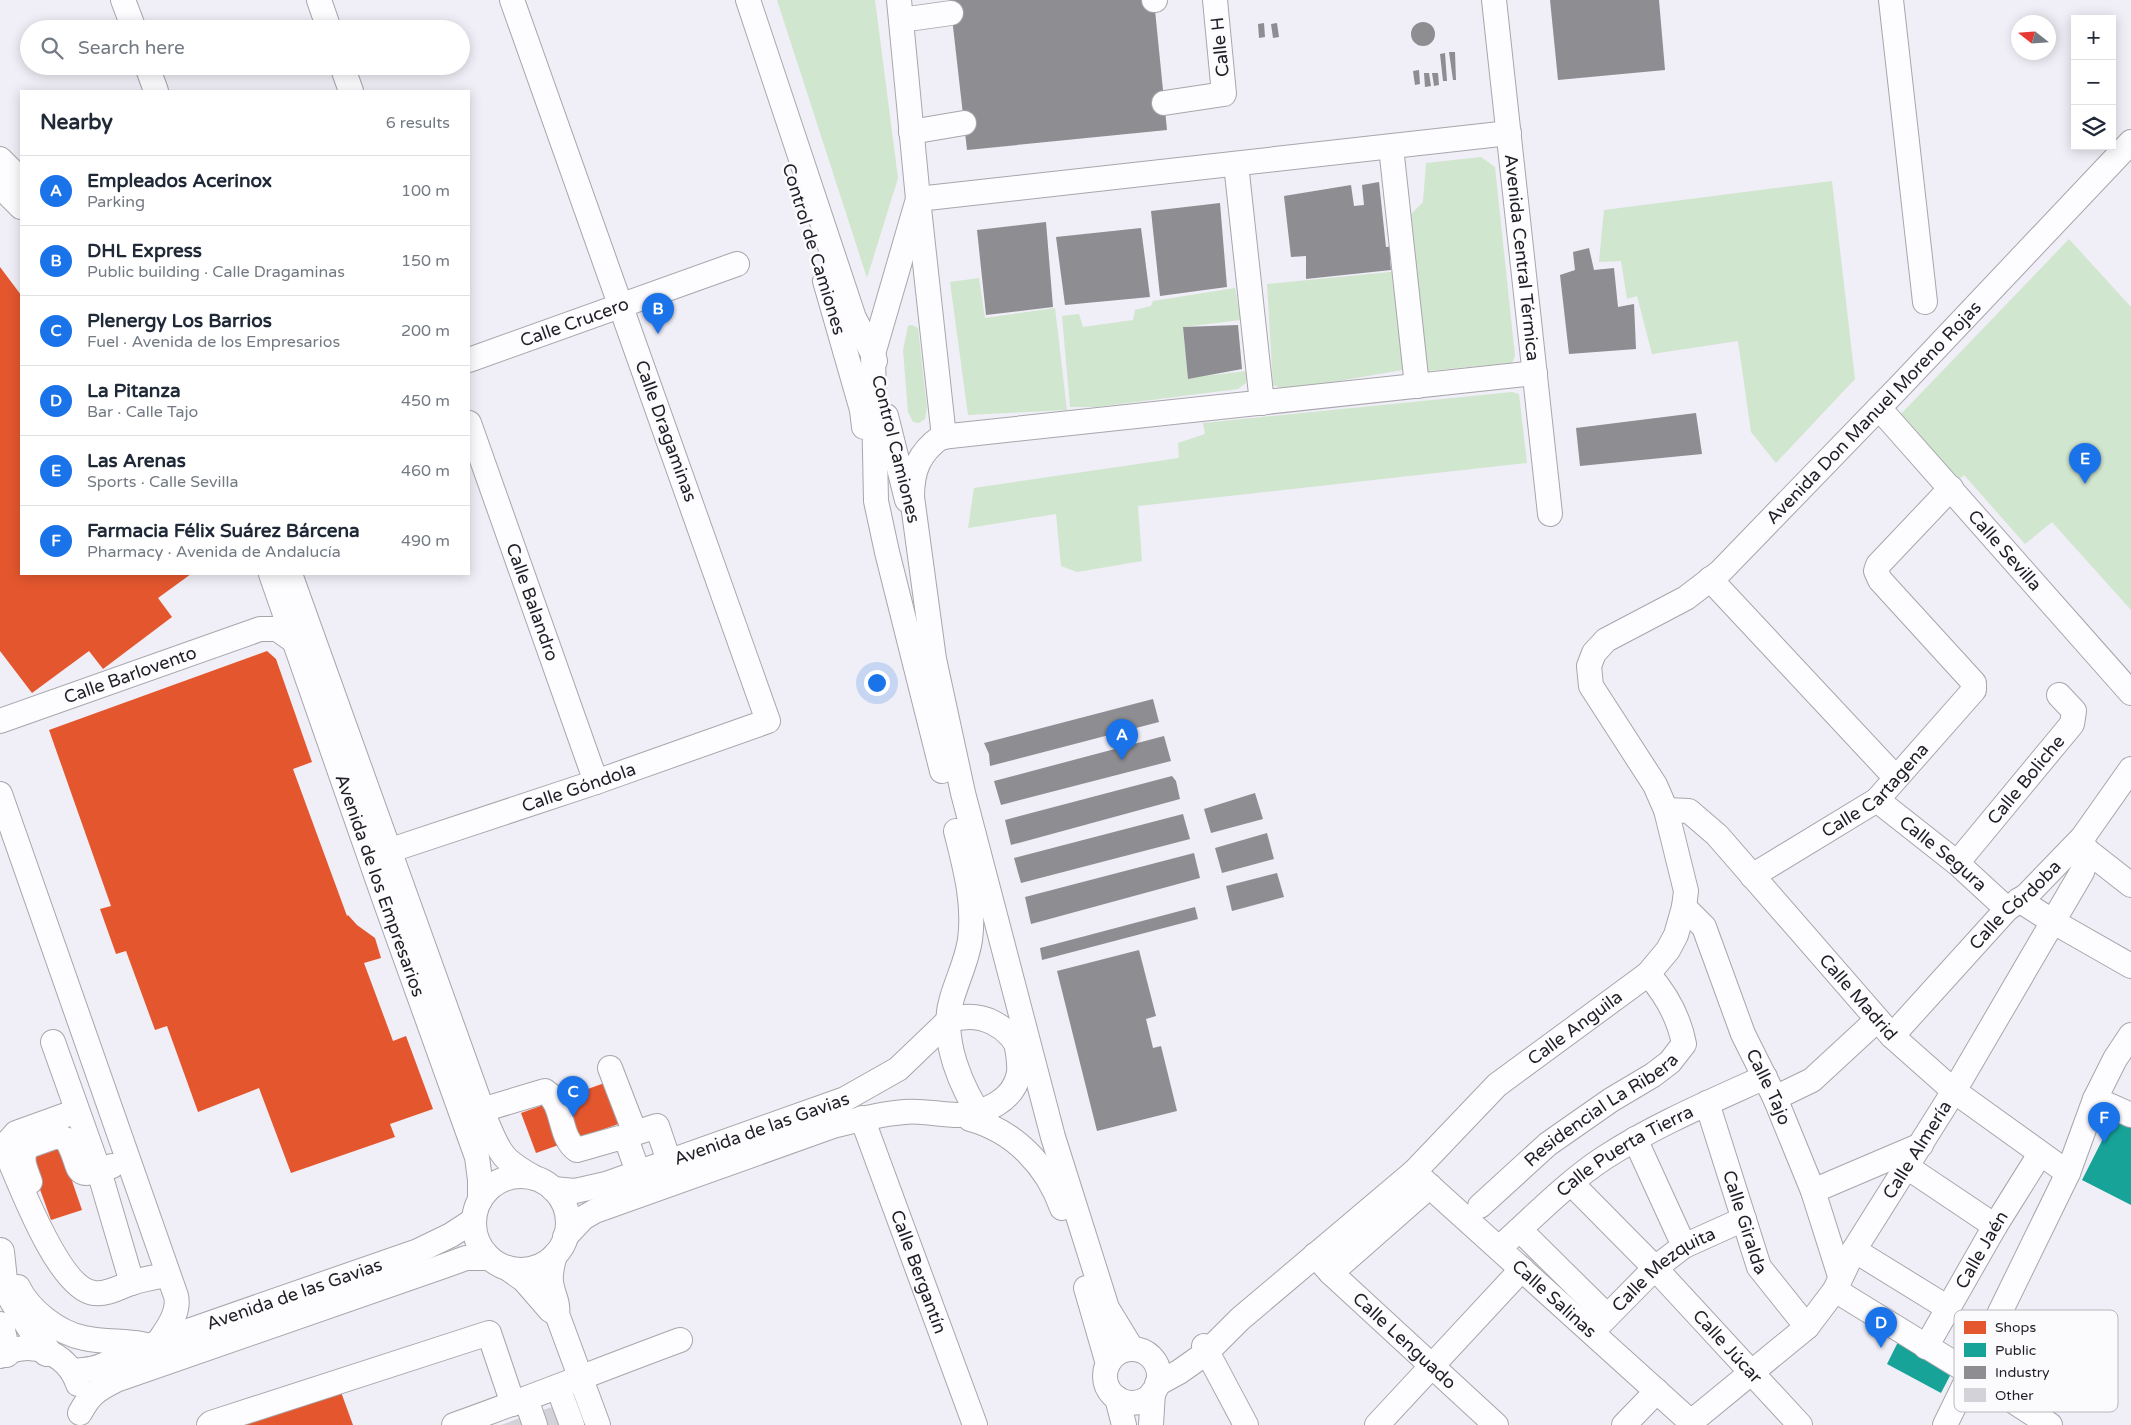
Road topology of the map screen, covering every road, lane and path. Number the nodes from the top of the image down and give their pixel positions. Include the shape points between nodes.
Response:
1 (124, 0) edge
2 (319, 0) edge
3 (512, 0) edge
4 (737, 0) edge
5 (748, 0) edge
6 (1215, 0) edge
7 (1494, 0) edge
8 (1891, 0) edge
9 (900, 10) edge
10 (951, 13) dead end
11 (131, 20) edge
12 (326, 20) edge
13 (150, 75) edge
14 (345, 75) edge
15 (156, 90) edge
16 (351, 90) edge
17 (1164, 104) dead end
18 (964, 124) dead end
19 (912, 132) junction
20 (1509, 134) junction
21 (2131, 142) edge
22 (1391, 147) junction
23 (0, 159) edge
24 (1236, 164) junction
25 (20, 179) edge
26 (0, 186) edge
27 (918, 199) junction
28 (20, 206) edge
29 (737, 264) dead end
30 (1924, 302) dead end
31 (621, 305) junction
32 (873, 354) junction
33 (470, 360) edge
34 (1535, 373) junction
35 (1417, 386) junction
36 (1262, 403) junction
37 (1879, 408) junction
38 (470, 426) edge
39 (942, 437) junction
40 (1951, 488) junction
41 (876, 500) junction
42 (1550, 514) dead end
43 (918, 543) junction
44 (271, 575) edge
45 (290, 575) edge
46 (1710, 579) junction
47 (280, 599) junction
48 (260, 629) junction
49 (294, 641) junction
50 (1594, 654) joint
51 (2131, 693) edge
52 (2059, 695) dead end
53 (0, 720) edge
54 (768, 721) joint
55 (2131, 769) edge
56 (1896, 778) junction
57 (596, 782) junction
58 (0, 794) edge
59 (1877, 800) junction
60 (1666, 810) junction
61 (2084, 843) junction
62 (388, 851) junction
63 (1957, 863) junction
64 (1752, 876) junction
65 (2131, 885) edge
66 (2013, 905) junction
67 (1684, 907) junction
68 (992, 908) junction
69 (2052, 921) junction
70 (2131, 966) edge
71 (1648, 974) junction
72 (948, 1021) junction
73 (1884, 1028) junction
74 (2131, 1035) edge
75 (53, 1042) dead end
76 (1016, 1042) junction
77 (610, 1068) dead end
78 (96, 1069) junction
79 (66, 1080) junction
80 (1770, 1088) junction
81 (1954, 1091) junction
82 (2095, 1099) junction
83 (1707, 1103) junction
84 (77, 1110) junction
85 (482, 1110) junction
86 (2131, 1115) edge
87 (973, 1117) junction
88 (862, 1118) junction
89 (631, 1137) junction
90 (1635, 1139) junction
91 (3, 1145) edge
92 (1921, 1145) junction
93 (2040, 1154) junction
94 (128, 1160) junction
95 (669, 1161) junction
96 (1907, 1167) junction
97 (99, 1171) junction
98 (638, 1172) junction
99 (2068, 1173) junction
100 (1422, 1179) junction
101 (1066, 1180) junction
102 (544, 1183) junction
103 (1572, 1184) junction
104 (1813, 1191) junction
105 (29, 1206) junction
106 (1480, 1206) dead end
107 (477, 1210) junction
108 (1744, 1219) junction
109 (1995, 1226) junction
110 (1520, 1230) junction
111 (560, 1246) junction
112 (1684, 1246) junction
113 (1499, 1248) junction
114 (1854, 1250) junction
115 (0, 1251) edge
116 (1315, 1254) junction
117 (497, 1263) junction
118 (1655, 1268) junction
119 (1522, 1269) junction
120 (1331, 1272) junction
121 (168, 1275) junction
122 (3, 1281) edge
123 (132, 1283) junction
124 (1838, 1283) junction
125 (177, 1300) junction
126 (28, 1303) junction
127 (1948, 1308) junction
128 (2001, 1310) edge
129 (557, 1314) junction
130 (227, 1317) junction
131 (1599, 1324) junction
132 (0, 1326) edge
133 (1807, 1327) junction
134 (680, 1340) dead end
135 (155, 1343) junction
136 (1926, 1347) junction
137 (1205, 1349) junction
138 (1142, 1353) junction
139 (3, 1354) edge
140 (58, 1359) junction
141 (1108, 1364) junction
142 (1954, 1364) edge
143 (1433, 1365) junction
144 (1752, 1373) junction
145 (580, 1377) junction
146 (558, 1387) junction
147 (1155, 1388) junction
148 (1657, 1391) junction
149 (1117, 1398) junction
150 (520, 1401) junction
151 (1954, 1406) edge
152 (2030, 1412) edge
153 (78, 1419) edge
154 (209, 1424) edge
155 (1693, 1424) edge
156 (454, 1425) edge
157 (535, 1425) edge
158 (572, 1425) edge
159 (598, 1425) edge
160 (976, 1425) edge
161 (1124, 1425) edge
162 (1151, 1425) edge
163 (1246, 1425) edge
164 (1377, 1425) edge
165 (1496, 1425) edge
166 (1624, 1425) edge
167 (1800, 1425) edge
168 (1945, 1425) edge
169 (2050, 1425) edge

1 - 11 street
2 - 12 street
3 - 31 street, Calle Dragaminas
4 - 41 street, Control de Camiones via 835,312 862,410
5 - 32 street via 854,318
6 - 17 street, Calle H via 1224,94
7 - 20 street, Avenida Central Térmica
8 - 30 street
9 - 10 street
9 - 19 street
13 - 15 street
14 - 16 street
18 - 19 street
19 - 27 street
20 - 22 street
20 - 34 street, Avenida Central Térmica
21 - 37 street, Avenida Don Manuel Moreno Rojas
22 - 24 street
22 - 35 street
23 - 25 street
24 - 27 street
24 - 36 street
26 - 28 street
27 - 32 street
27 - 39 street
29 - 31 street, Calle Crucero
31 - 33 street, Calle Crucero
31 - 54 street, Calle Dragaminas
32 - 41 street
32 - 43 street, Control Camiones
34 - 35 street
34 - 42 street, Avenida Central Térmica
35 - 36 street
36 - 39 street
37 - 40 street, Calle Sevilla
37 - 46 street, Avenida Don Manuel Moreno Rojas
38 - 57 street, Calle Balandro
39 - 43 street via 930,445 912,478
40 - 51 street, Calle Sevilla
40 - 56 street, Calle Cartagena via 1901,539 1876,571 1880,580 1975,687
41 - 72 street via 971,893 970,939 951,999
43 - 68 street via 934,659
44 - 47 street, Avenida de los Empresarios
45 - 62 street, Avenida de los Empresarios
46 - 50 street, Avenida Don Manuel Moreno Rojas via 1686,598 1606,640
46 - 56 street
47 - 48 street via 272,616
47 - 49 street, Avenida de los Empresarios
48 - 49 street via 277,629
48 - 53 street, Calle Barlovento
49 - 107 street, Avenida de los Empresarios via 477,1157 480,1180
50 - 60 street, Calle Anguila via 1590,666 1591,686 1655,785
52 - 63 street, Calle Boliche via 2074,712 2072,724
54 - 57 street, Calle Góndola
55 - 61 street, Calle Córdoba
56 - 59 street, Calle Cartagena
57 - 62 street, Calle Góndola
58 - 78 street
59 - 63 street, Calle Segura
59 - 64 street, Calle Cartagena
60 - 64 street, Calle Madrid via 1689,811 1717,835
60 - 67 street, Calle Anguila via 1682,868 1686,891
61 - 65 street
61 - 66 street, Calle Córdoba
61 - 69 street, Calle Almería via 2082,872
62 - 85 street, Avenida de los Empresarios
63 - 66 street, Calle Segura
64 - 73 street, Calle Madrid
66 - 69 street, Calle Segura
66 - 73 street, Calle Córdoba
67 - 71 street, Calle Anguila via 1668,950
67 - 80 street, Calle Tajo via 1704,927 1743,1034
68 - 76 street via 997,963
68 - 101 street
69 - 70 street, Calle Segura
69 - 81 street, Calle Almería
71 - 100 street, Calle Anguila via 1497,1085
71 - 106 street, Residencial La Ribera via 1668,1002 1684,1044 1670,1062 1653,1075 1611,1100 1530,1158
72 - 76 street via 969,1016 984,1018 1001,1026
72 - 87 street via 951,1052
72 - 95 street, Avenida de las Gavias via 898,1069 846,1099
73 - 80 street, Calle Córdoba via 1812,1080
73 - 81 street, Calle Madrid
74 - 82 street
75 - 79 street
76 - 87 street via 1019,1070 1012,1089 1004,1100
76 - 101 street via 1024,1058 1045,1137
77 - 89 street
78 - 79 street
78 - 94 street
79 - 84 street
80 - 83 street, Calle Puerta Tierra
80 - 104 street, Calle Tajo
81 - 92 street, Calle Almería
81 - 93 street, Calle Madrid
82 - 86 street
82 - 99 street
83 - 90 street, Calle Puerta Tierra
83 - 108 street, Calle Giralda
84 - 91 street via 16,1133
84 - 97 street
85 - 89 street via 545,1091 553,1096 570,1145 577,1150
85 - 102 street, Avenida de los Empresarios via 506,1160
87 - 88 street, Avenida de las Gavias via 905,1112
87 - 141 street via 1017,1142 1056,1191
88 - 111 street, Avenida de las Gavias via 595,1211 583,1218
88 - 160 street, Calle Bergantín
89 - 95 street via 657,1126
89 - 98 street
90 - 103 street, Calle Puerta Tierra via 1602,1159
90 - 112 street
91 - 105 street
92 - 96 street, Calle Almería
92 - 104 street
93 - 99 street, Calle Madrid
93 - 109 street, Calle Jaén
94 - 97 street
94 - 121 street
95 - 98 street, Avenida de las Gavias
96 - 109 street
96 - 114 street, Calle Almería
97 - 105 street via 89,1174 79,1171 68,1143 61,1136 29,1146 22,1159 32,1187
97 - 123 street
98 - 102 street, Avenida de las Gavias via 575,1191
99 - 128 street
100 - 113 street, Calle Salinas
100 - 116 street, Calle Anguila
100 - 120 street, Calle Anguila
101 - 138 street via 1106,1308
102 - 107 street via 519,1176 504,1179 494,1184
102 - 111 street via 560,1197 567,1216
103 - 110 street, Calle Puerta Tierra
103 - 118 street, Calle Júcar
104 - 124 street, Calle Tajo
105 - 123 street via 44,1237 82,1289 95,1294
107 - 117 street via 477,1240
107 - 130 street, Avenida de las Gavias via 451,1235 418,1251
108 - 112 street, Calle Mezquita
108 - 133 street, Calle Giralda via 1759,1267
109 - 127 street, Calle Jaén
110 - 113 street, Calle Puerta Tierra
110 - 131 street
111 - 117 street via 538,1267 528,1270
111 - 129 street via 551,1278 559,1306
112 - 118 street, Calle Mezquita
113 - 119 street, Calle Salinas
114 - 124 street, Calle Almería
114 - 127 street
115 - 122 highway
115 - 126 street
116 - 120 street, Calle Lenguado
116 - 137 street, Calle Anguila
117 - 129 street via 524,1280
117 - 153 street, Avenida de las Gavias via 466,1258 116,1380 97,1390 87,1400
118 - 131 street, Calle Mezquita
118 - 144 street, Calle Júcar
119 - 131 street, Calle Salinas
119 - 143 street
120 - 143 street, Calle Lenguado
121 - 123 street
121 - 125 street
122 - 126 street
122 - 140 highway
124 - 133 street, Calle Almería
124 - 136 street
125 - 130 street via 194,1312
125 - 135 street via 173,1319
126 - 135 street via 49,1321 81,1338 116,1343
127 - 136 street, Calle Jaén
129 - 145 street
130 - 135 street, Avenida de las Gavias
131 - 148 street, Calle Salinas
132 - 139 highway
133 - 144 street, Calle Almería
134 - 145 street
135 - 140 street, Avenida de las Gavias via 112,1360
136 - 142 street
137 - 138 street, Calle Anguila via 1176,1359
137 - 147 street, Calle Anguila
137 - 163 street
138 - 141 street via 1118,1353
138 - 147 street via 1158,1370
139 - 140 street, Avenida de las Gavias via 29,1348
140 - 153 street via 80,1390
141 - 149 street via 1105,1379
143 - 164 street
143 - 165 street, Calle Lenguado
144 - 155 street, Calle Almería
144 - 167 street, Calle Júcar
145 - 146 street
145 - 159 street
146 - 150 street
146 - 158 street
147 - 149 street via 1148,1397 1136,1402
147 - 162 street
148 - 155 street, Calle Salinas
148 - 166 street
149 - 161 street
150 - 154 street via 489,1333
150 - 156 street
150 - 157 street
151 - 168 street
152 - 169 street

